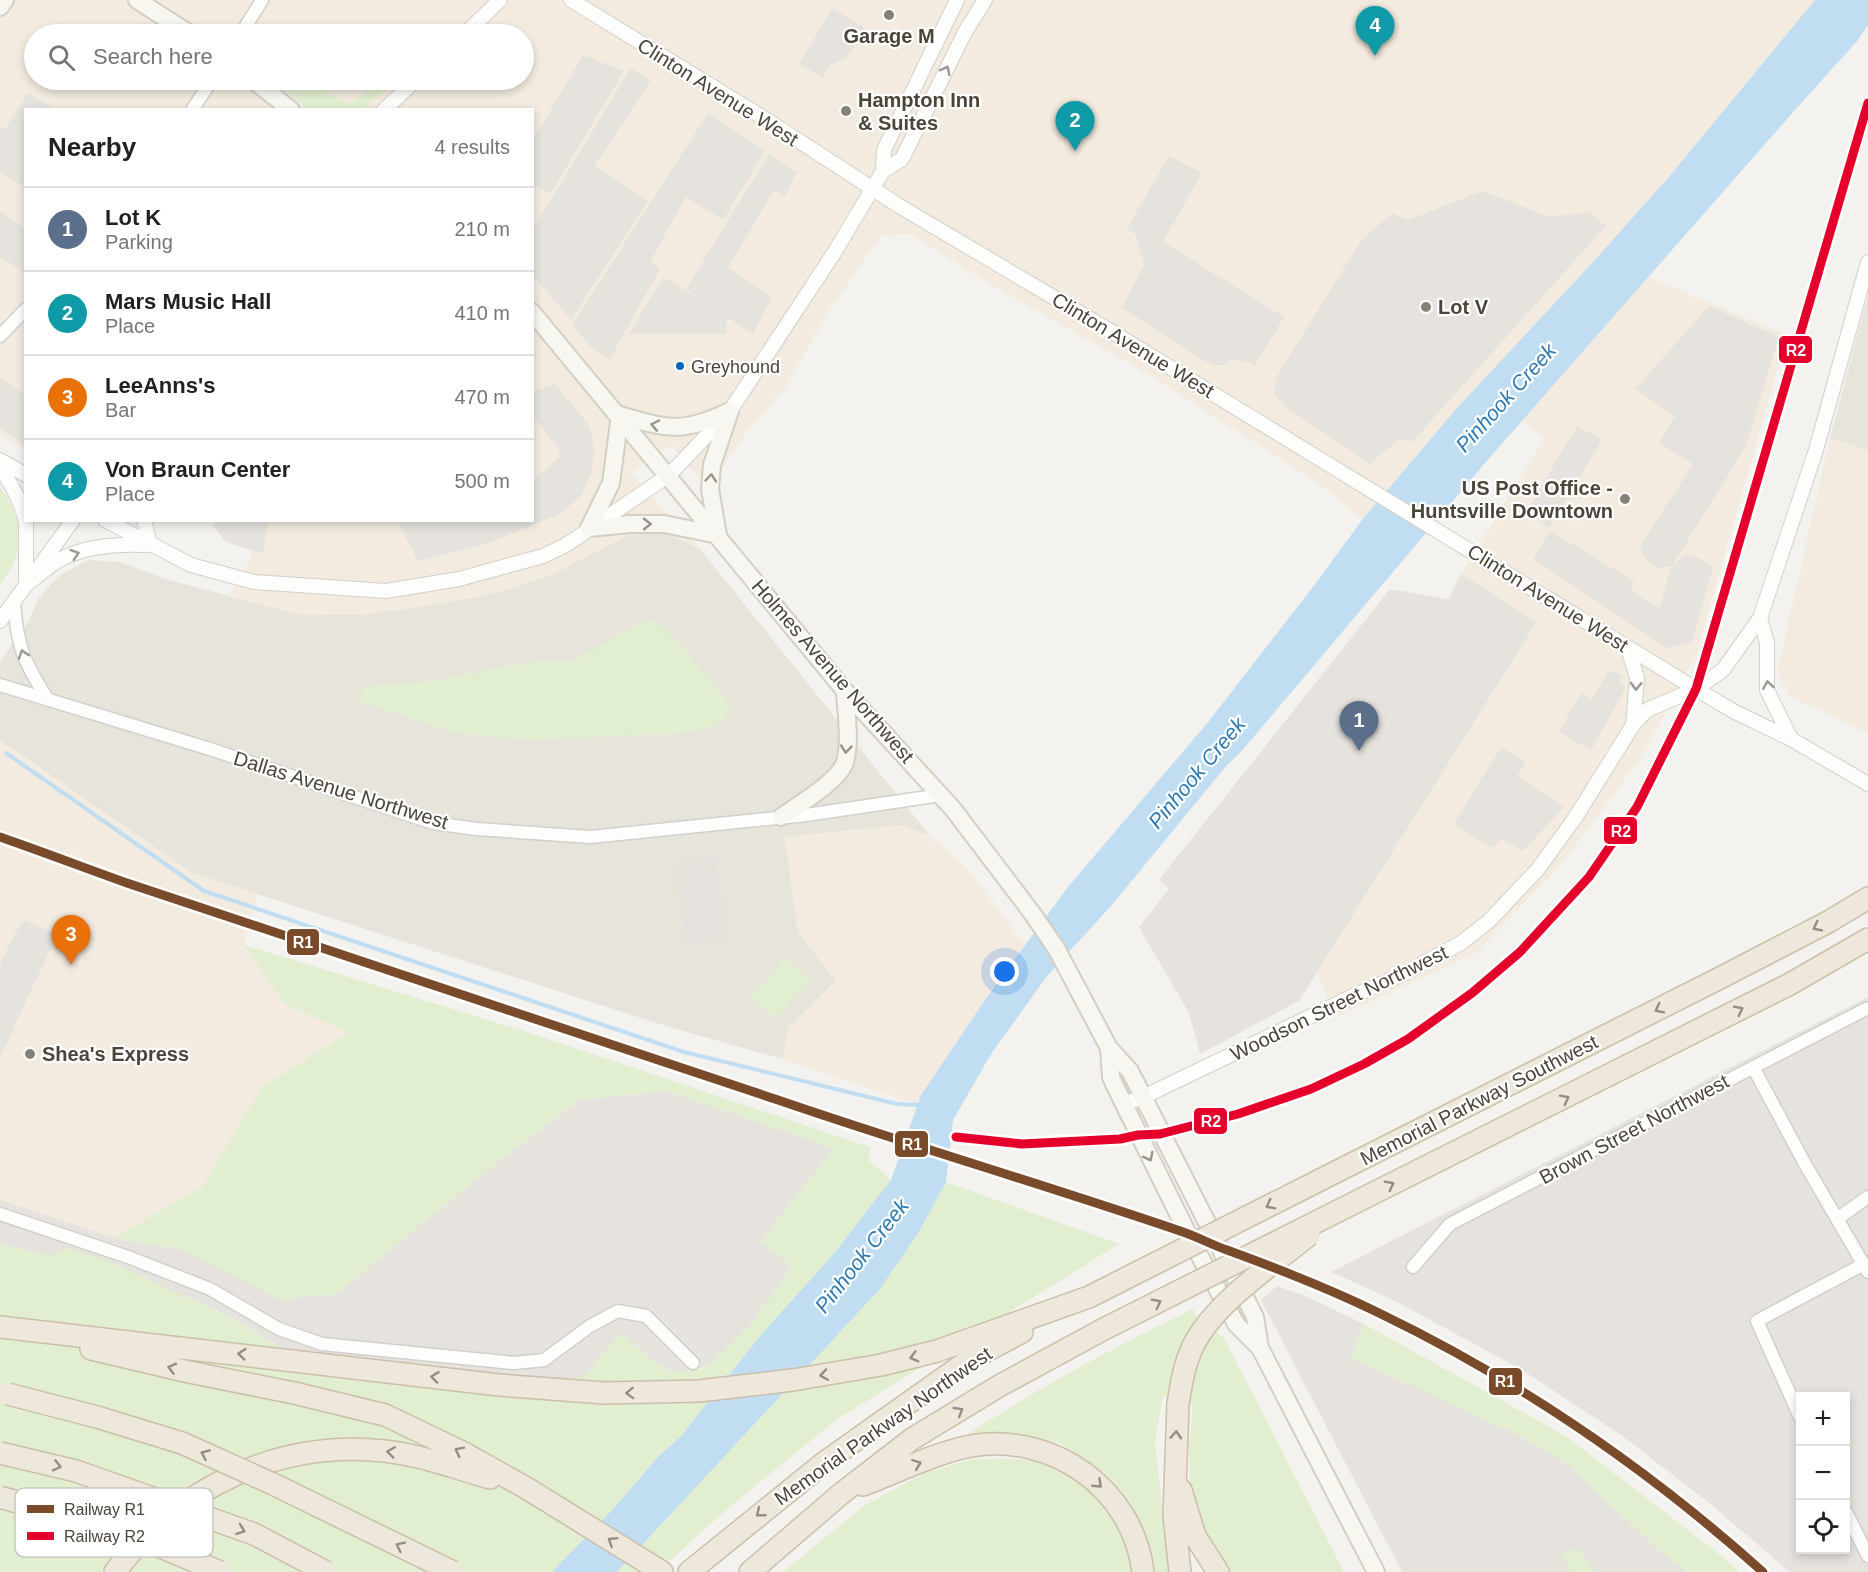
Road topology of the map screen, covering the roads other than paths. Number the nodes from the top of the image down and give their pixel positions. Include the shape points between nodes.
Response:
1 (5, 0) edge
2 (137, 0) edge
3 (262, 0) edge
4 (488, 0) edge
5 (500, 0) edge
6 (571, 0) edge
7 (957, 0) edge
8 (985, 0) edge
9 (0, 8) edge
10 (481, 19) junction
11 (174, 24) edge
12 (247, 24) edge
13 (476, 24) edge
14 (205, 90) edge
15 (266, 90) edge
16 (405, 90) edge
17 (193, 108) edge
18 (288, 108) edge
19 (386, 108) edge
20 (883, 171) junction
21 (872, 189) junction
22 (1868, 262) edge
23 (24, 311) edge
24 (534, 314) edge
25 (0, 336) edge
26 (730, 411) junction
27 (620, 415) junction
28 (0, 460) edge
29 (0, 467) edge
30 (24, 474) edge
31 (669, 475) junction
32 (24, 513) edge
33 (26, 522) edge
34 (72, 522) edge
35 (109, 522) edge
36 (144, 522) edge
37 (589, 528) junction
38 (718, 536) junction
39 (150, 545) junction
40 (27, 585) junction
41 (14, 602) junction
42 (1760, 618) junction
43 (0, 621) edge
44 (1628, 648) junction
45 (0, 685) edge
46 (1696, 689) junction
47 (845, 690) junction
48 (48, 700) junction
49 (1633, 725) junction
50 (1791, 738) junction
51 (1868, 784) edge
52 (941, 795) junction
53 (781, 817) junction
54 (1868, 898) edge
55 (1868, 939) edge
56 (1868, 1008) edge
57 (1109, 1048) junction
58 (1753, 1067) junction
59 (1143, 1097) junction
60 (1124, 1104) junction
61 (1868, 1197) edge
62 (1338, 1211) junction
63 (0, 1214) edge
64 (1837, 1219) junction
65 (1413, 1267) dead end
66 (1866, 1268) edge
67 (1089, 1298) junction
68 (0, 1328) edge
69 (1104, 1329) joint
70 (1260, 1348) junction
71 (693, 1363) dead end
72 (2, 1393) edge
73 (1796, 1408) edge
74 (0, 1453) edge
75 (1175, 1466) junction
76 (124, 1488) edge
77 (208, 1488) edge
78 (528, 1489) junction
79 (843, 1493) junction
80 (0, 1497) edge
81 (15, 1501) edge
82 (213, 1519) edge
83 (1850, 1522) edge
84 (1868, 1556) edge
85 (128, 1557) edge
86 (184, 1557) edge
87 (115, 1572) edge
88 (220, 1572) edge
89 (326, 1572) edge
90 (453, 1572) edge
91 (662, 1572) edge
92 (689, 1572) edge
93 (750, 1572) edge
94 (1143, 1572) edge
95 (1180, 1572) edge
96 (1218, 1572) edge
97 (1376, 1572) edge

1 - 9 main road
2 - 11 main road
3 - 12 street
4 - 10 street
5 - 10 street
6 - 21 street, Clinton Avenue West
7 - 20 street via 884,150
20 -> 8 street via 902,159
10 - 13 street
14 - 17 street
15 - 18 main road
16 - 19 street
20 - 21 street
21 - 26 street
21 - 44 street, Clinton Avenue West
22 - 42 street via 1816,450
23 - 25 street
24 - 27 main road, Holmes Avenue Northwest
26 -> 27 main road via 701,424 670,428
26 - 31 street
38 -> 26 main road via 711,475
27 - 31 main road, Holmes Avenue Northwest
27 - 37 main road via 612,483
28 - 30 street
29 - 32 street
31 - 37 street
31 - 38 main road, Holmes Avenue Northwest
33 - 40 street
34 - 40 street
35 - 39 street
36 - 39 street
37 -> 38 main road via 664,525
37 - 39 street via 566,545 518,564 386,591 254,582 191,565
38 - 47 main road, Holmes Avenue Northwest
40 -> 39 street via 61,559 88,550 119,544
40 - 41 street
41 - 43 street
48 -> 41 street via 24,659 16,632
42 - 46 street, Woodson Street Northwest via 1723,670
50 -> 42 street via 1767,690 1767,643
44 - 46 street, Clinton Avenue West
44 -> 49 street via 1637,678
45 - 48 street, Dallas Avenue Northwest
46 - 49 street, Woodson Street Northwest via 1647,710
46 - 50 street, Clinton Avenue West
47 - 52 main road, Holmes Avenue Northwest
47 -> 53 main road via 848,734 844,764 828,784
48 - 53 street, Dallas Avenue Northwest via 433,823 590,837
49 - 59 street, Woodson Street Northwest via 1538,869 1489,921 1461,943 1406,973
50 - 51 street, Clinton Avenue West
52 - 53 street, Dallas Avenue Northwest
52 - 57 main road, Holmes Avenue Northwest via 1056,948
54 -> 67 highway, Memorial Parkway Southwest, bridge via 1828,922
62 -> 55 highway, Memorial Parkway Southwest via 1790,984
56 - 58 street, Brown Street Northwest
57 - 59 main road, Holmes Avenue Northwest via 1130,1071
57 - 60 main road, Holmes Avenue Northwest via 1111,1077
58 - 64 street
58 - 65 street, Brown Street Northwest via 1450,1224
59 - 60 street, Woodson Street Northwest
59 - 70 main road, Holmes Avenue Northwest via 1255,1317
60 -> 70 main road, Holmes Avenue Northwest via 1236,1324
61 - 64 street
69 -> 62 highway, Memorial Parkway Southwest, bridge
75 -> 62 highway, bridge via 1178,1404 1193,1346 1234,1297
63 - 71 street via 210,1289 279,1329 322,1344 514,1363 544,1360 618,1311 646,1316
64 - 66 street
66 - 73 street via 1757,1321
67 -> 68 highway via 937,1351 881,1365 699,1391 604,1394
67 -> 92 highway, Memorial Parkway Northwest via 969,1360 825,1462
78 -> 68 highway via 385,1415
79 -> 69 highway, Memorial Parkway Northwest via 912,1439
70 - 97 main road, Holmes Avenue Northwest
90 -> 72 highway, bridge via 182,1443
74 -> 76 highway, bridge via 76,1471
75 - 95 highway via 1174,1515
75 - 96 highway via 1195,1536
78 -> 77 highway, bridge via 410,1455 362,1449 307,1453 261,1464
91 -> 78 highway
79 - 93 highway, Memorial Parkway Northwest
79 -> 94 highway via 969,1446 1003,1444 1036,1449 1074,1465 1106,1491 1133,1533
80 - 81 highway, bridge
82 -> 89 highway, bridge via 254,1534
83 - 84 street
85 -> 87 highway, bridge
86 - 88 highway, bridge

